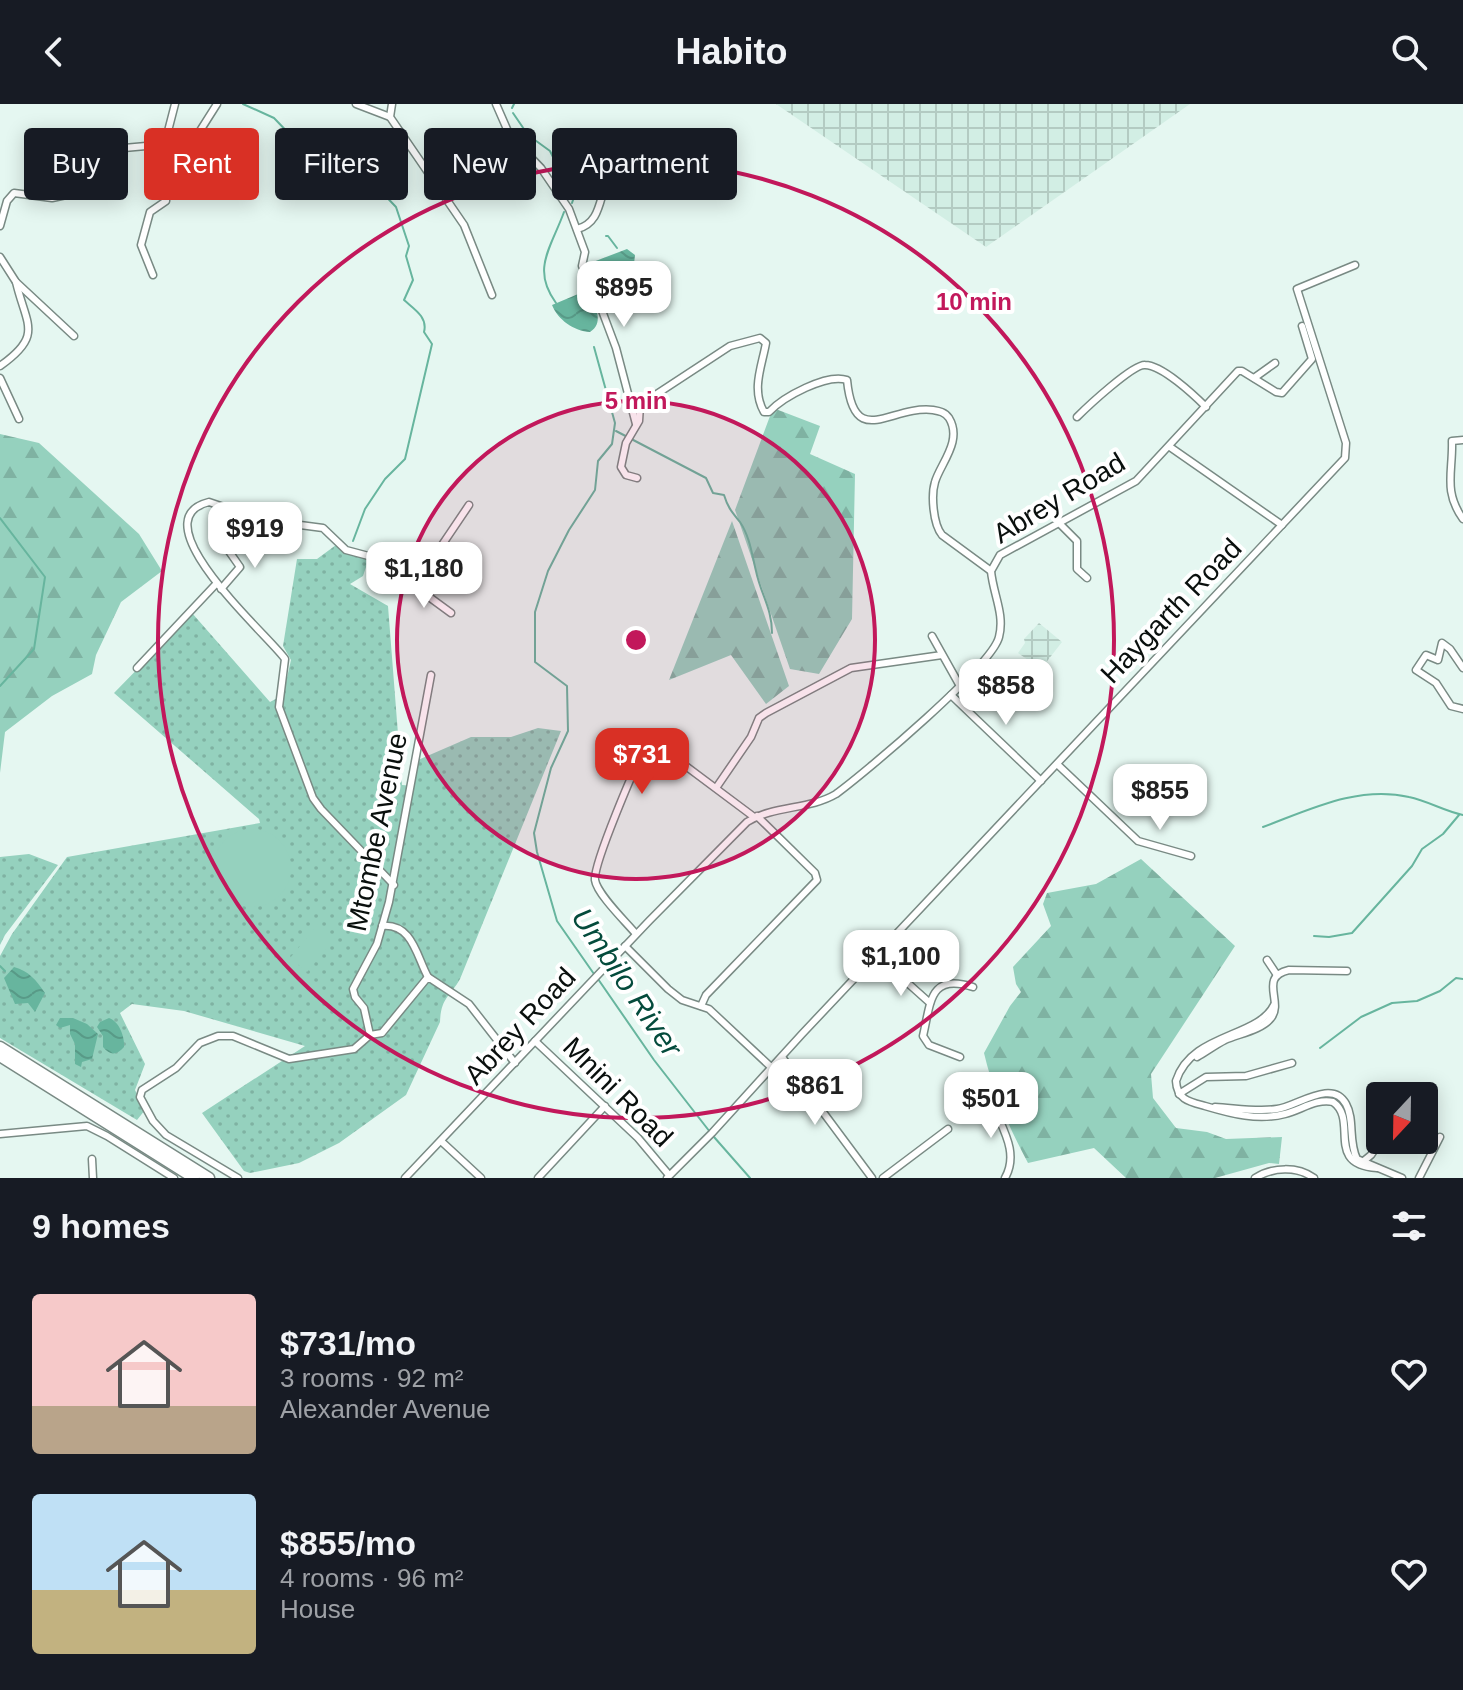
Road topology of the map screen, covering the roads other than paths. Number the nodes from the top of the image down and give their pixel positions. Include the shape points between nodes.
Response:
1 (175, 104) edge
2 (217, 104) edge
3 (356, 104) edge
4 (392, 104) edge
5 (496, 104) edge
6 (390, 117) junction
7 (506, 128) edge
8 (536, 165) edge
9 (607, 181) joint
10 (599, 200) edge
11 (0, 226) edge
12 (577, 229) junction
13 (0, 257) edge
14 (1355, 265) dead end
15 (153, 275) dead end
16 (16, 282) junction
17 (492, 295) dead end
18 (1302, 326) dead end
19 (74, 336) dead end
20 (1275, 363) dead end
21 (1, 366) edge
22 (0, 376) edge
23 (1254, 378) junction
24 (1206, 407) junction
25 (1077, 417) dead end
26 (19, 419) dead end
27 (636, 424) junction
28 (1463, 440) edge
29 (1170, 447) junction
30 (637, 478) dead end
31 (469, 505) dead end
32 (1463, 519) edge
33 (1058, 522) junction
34 (1282, 525) junction
35 (226, 547) dead end
36 (991, 571) junction
37 (1087, 578) dead end
38 (415, 585) junction
39 (219, 586) junction
40 (451, 613) dead end
41 (932, 636) dead end
42 (942, 655) junction
43 (137, 668) dead end
44 (1463, 668) edge
45 (431, 675) dead end
46 (960, 686) junction
47 (951, 695) junction
48 (1463, 709) edge
49 (1057, 764) junction
50 (1041, 781) junction
51 (716, 788) junction
52 (755, 817) junction
53 (1191, 856) dead end
54 (394, 885) junction
55 (387, 911) junction
56 (382, 926) junction
57 (394, 927) junction
58 (636, 934) junction
59 (625, 946) junction
60 (925, 954) dead end
61 (877, 955) junction
62 (1267, 960) dead end
63 (1347, 971) dead end
64 (1277, 975) junction
65 (428, 977) junction
66 (904, 980) junction
67 (973, 987) dead end
68 (930, 1003) junction
69 (701, 1006) junction
70 (370, 1035) junction
71 (535, 1041) junction
72 (0, 1047) edge
73 (782, 1057) junction
74 (960, 1057) dead end
75 (3, 1058) edge
76 (515, 1063) junction
77 (1292, 1063) dead end
78 (772, 1068) junction
79 (1179, 1094) junction
80 (993, 1105) dead end
81 (605, 1106) junction
82 (948, 1129) dead end
83 (0, 1134) edge
84 (1440, 1137) dead end
85 (441, 1141) junction
86 (434, 1148) junction
87 (1372, 1154) edge
88 (458, 1156) junction
89 (92, 1159) dead end
90 (1360, 1164) junction
91 (668, 1177) edge
92 (93, 1178) edge
93 (174, 1178) edge
94 (194, 1178) edge
95 (209, 1178) edge
96 (238, 1178) edge
97 (405, 1178) edge
98 (481, 1178) edge
99 (538, 1178) edge
100 (872, 1178) edge
101 (883, 1178) edge
102 (1005, 1178) edge
103 (1255, 1178) edge
104 (1312, 1178) edge
105 (1402, 1178) edge
106 (1419, 1178) edge

1 - 11 street via 167,135 157,145 113,149 95,176 71,194 52,198 14,193
2 - 15 street via 167,183 167,200 150,212 141,246
3 - 6 street
4 - 6 street
5 - 7 street
6 - 17 street via 464,225
8 - 12 street
9 - 9 street via 637,185 639,170 616,173
10 - 12 street via 590,223
12 - 27 street via 585,251 582,266 616,348
13 - 16 street
14 - 34 street, Haygarth Road via 1297,289 1347,449 1344,460
16 - 19 street
16 - 21 street via 30,331
18 - 23 street via 1311,360 1282,393
20 - 23 street
21 - 22 street
22 - 26 street
23 - 24 street, Abrey Road via 1238,371
24 - 25 street via 1183,386 1144,364
24 - 29 street, Abrey Road
27 - 30 street via 621,467
27 - 36 street via 638,407 650,397 730,346 758,338 766,343 758,372 763,411 803,388 843,378 859,417 875,422 918,409 939,411 949,418 952,430 951,449 935,484 937,529
28 - 32 street via 1452,441 1449,471 1450,494
29 - 33 street, Abrey Road via 1133,483
29 - 34 street
31 - 38 street
33 - 36 street, Abrey Road via 1003,552
33 - 37 street via 1077,541 1077,569
34 - 49 street, Haygarth Road
35 - 39 street via 240,567
36 - 46 street, Abrey Road via 1000,637 992,654
38 - 39 street via 373,556 346,550 323,528 262,520 209,502 193,511 188,531
38 - 40 street
39 - 43 street
39 - 54 street via 285,659 279,707 315,802
41 - 42 street
42 - 46 street
42 - 51 street via 853,667 766,713
44 - 48 street via 1442,643 1438,660 1426,655 1416,670 1436,683 1451,706
45 - 54 street, Mtombe Avenue
46 - 47 street, Abrey Road
47 - 50 street
47 - 52 street, Abrey Road via 836,794
49 - 50 street, Haygarth Road
49 - 53 street via 1141,843
50 - 61 street, Haygarth Road
51 - 52 street
51 - 58 street via 659,746 644,750 595,876 599,889
52 - 58 street, Abrey Road
52 - 69 street via 817,880
54 - 55 street, Mtombe Avenue
55 - 56 street, Mtombe Avenue
55 - 57 street
56 - 57 street
56 - 70 street, Mtombe Avenue via 353,989
57 - 65 street via 416,947
58 - 59 street, Abrey Road
59 - 69 street via 677,996
59 - 71 street, Abrey Road
60 - 66 street
61 - 66 street
61 - 73 street, Haygarth Road
62 - 64 street
63 - 64 street via 1289,970
64 - 79 street via 1268,1021 1218,1044 1182,1069 1176,1081
65 - 70 street via 382,1033
65 - 76 street via 469,1004
66 - 68 street
67 - 68 street via 947,982
68 - 74 street via 924,1042
69 - 78 street
70 - 96 street via 348,1051 297,1059 229,1035 211,1038 141,1091 152,1119 169,1138
71 - 76 street, Abrey Road
71 - 81 street, Mnini Road
72 - 95 highway
73 - 78 street, Haygarth Road
73 - 100 street
75 - 94 highway
76 - 85 street, Abrey Road
77 - 79 street via 1246,1076 1206,1077
78 - 91 street, Haygarth Road
79 - 90 street via 1206,1107 1248,1110 1279,1109 1318,1094 1335,1095 1348,1107 1352,1147
80 - 102 street via 1012,1153
81 - 91 street, Mnini Road
81 - 99 street
82 - 101 street
83 - 93 street via 87,1126
84 - 106 street
85 - 86 street, Abrey Road
85 - 88 street
86 - 88 street
86 - 97 street, Abrey Road
87 - 90 street
88 - 98 street
89 - 92 street
90 - 105 street
103 - 104 street via 1296,1170

